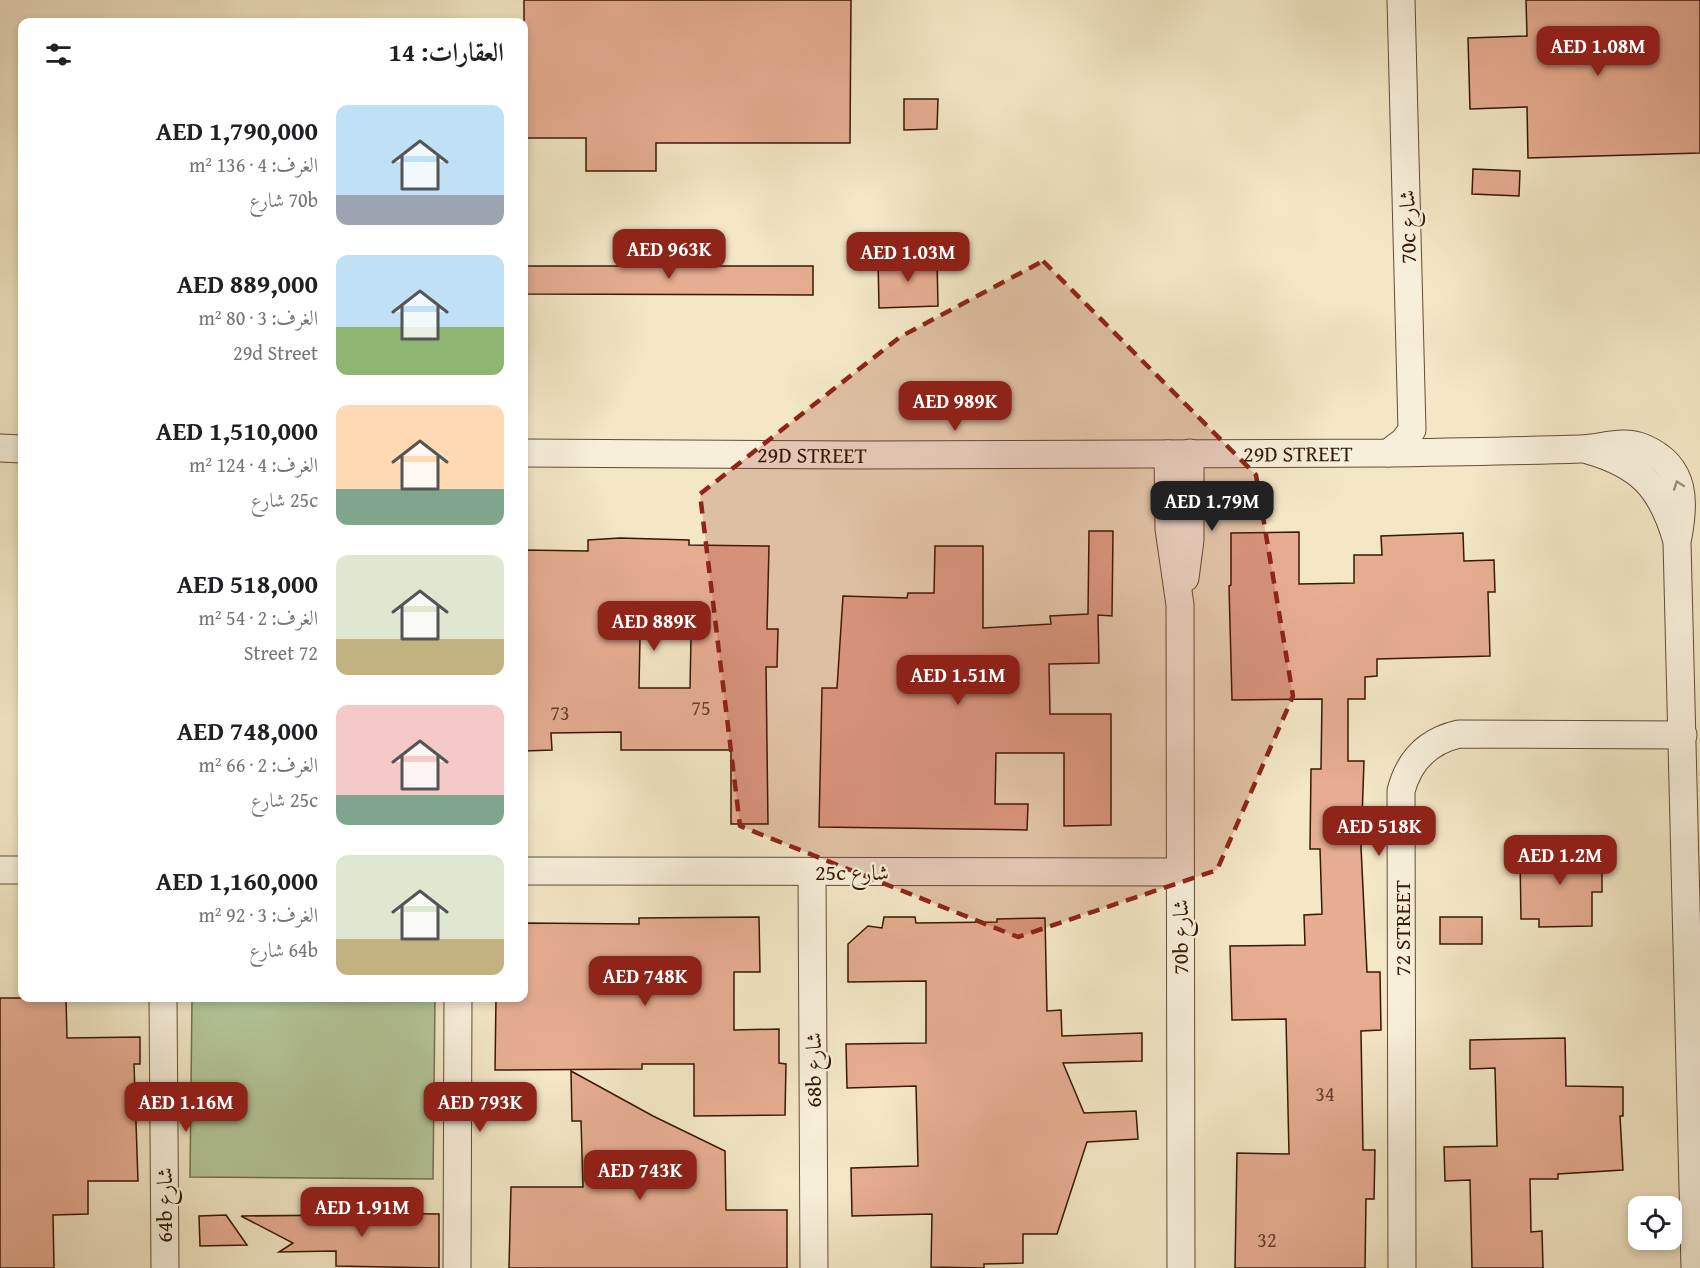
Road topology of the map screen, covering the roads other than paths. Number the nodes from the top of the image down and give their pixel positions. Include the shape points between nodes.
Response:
1 (1401, 0) edge
2 (0, 448) edge
3 (18, 448) edge
4 (1392, 451) junction
5 (528, 453) edge
6 (1179, 454) junction
7 (1683, 735) junction
8 (0, 870) edge
9 (18, 870) edge
10 (528, 871) edge
11 (812, 872) junction
12 (1180, 872) junction
13 (163, 1002) edge
14 (458, 1002) edge
15 (165, 1268) edge
16 (457, 1268) edge
17 (814, 1268) edge
18 (1181, 1268) edge
19 (1402, 1268) edge
20 (1695, 1268) edge

1 - 4 street, 70c شارع via 1412,430
2 - 3 street
4 - 6 street, 29D STREET
4 - 7 street, 29D STREET via 1585,449 1611,456 1647,480 1660,497 1677,542
5 - 6 street, 29D STREET
6 - 12 street, 70b شارع via 1169,529 1180,606
7 - 19 street, 72 STREET via 1460,734 1423,750 1405,776 1401,791
7 - 20 street, 29D STREET
8 - 9 street
10 - 11 street, 25c شارع
11 - 12 street, 25c شارع
11 - 17 street, 68b شارع
12 - 18 street, 70b شارع
13 - 15 street, 64b شارع
14 - 16 street

